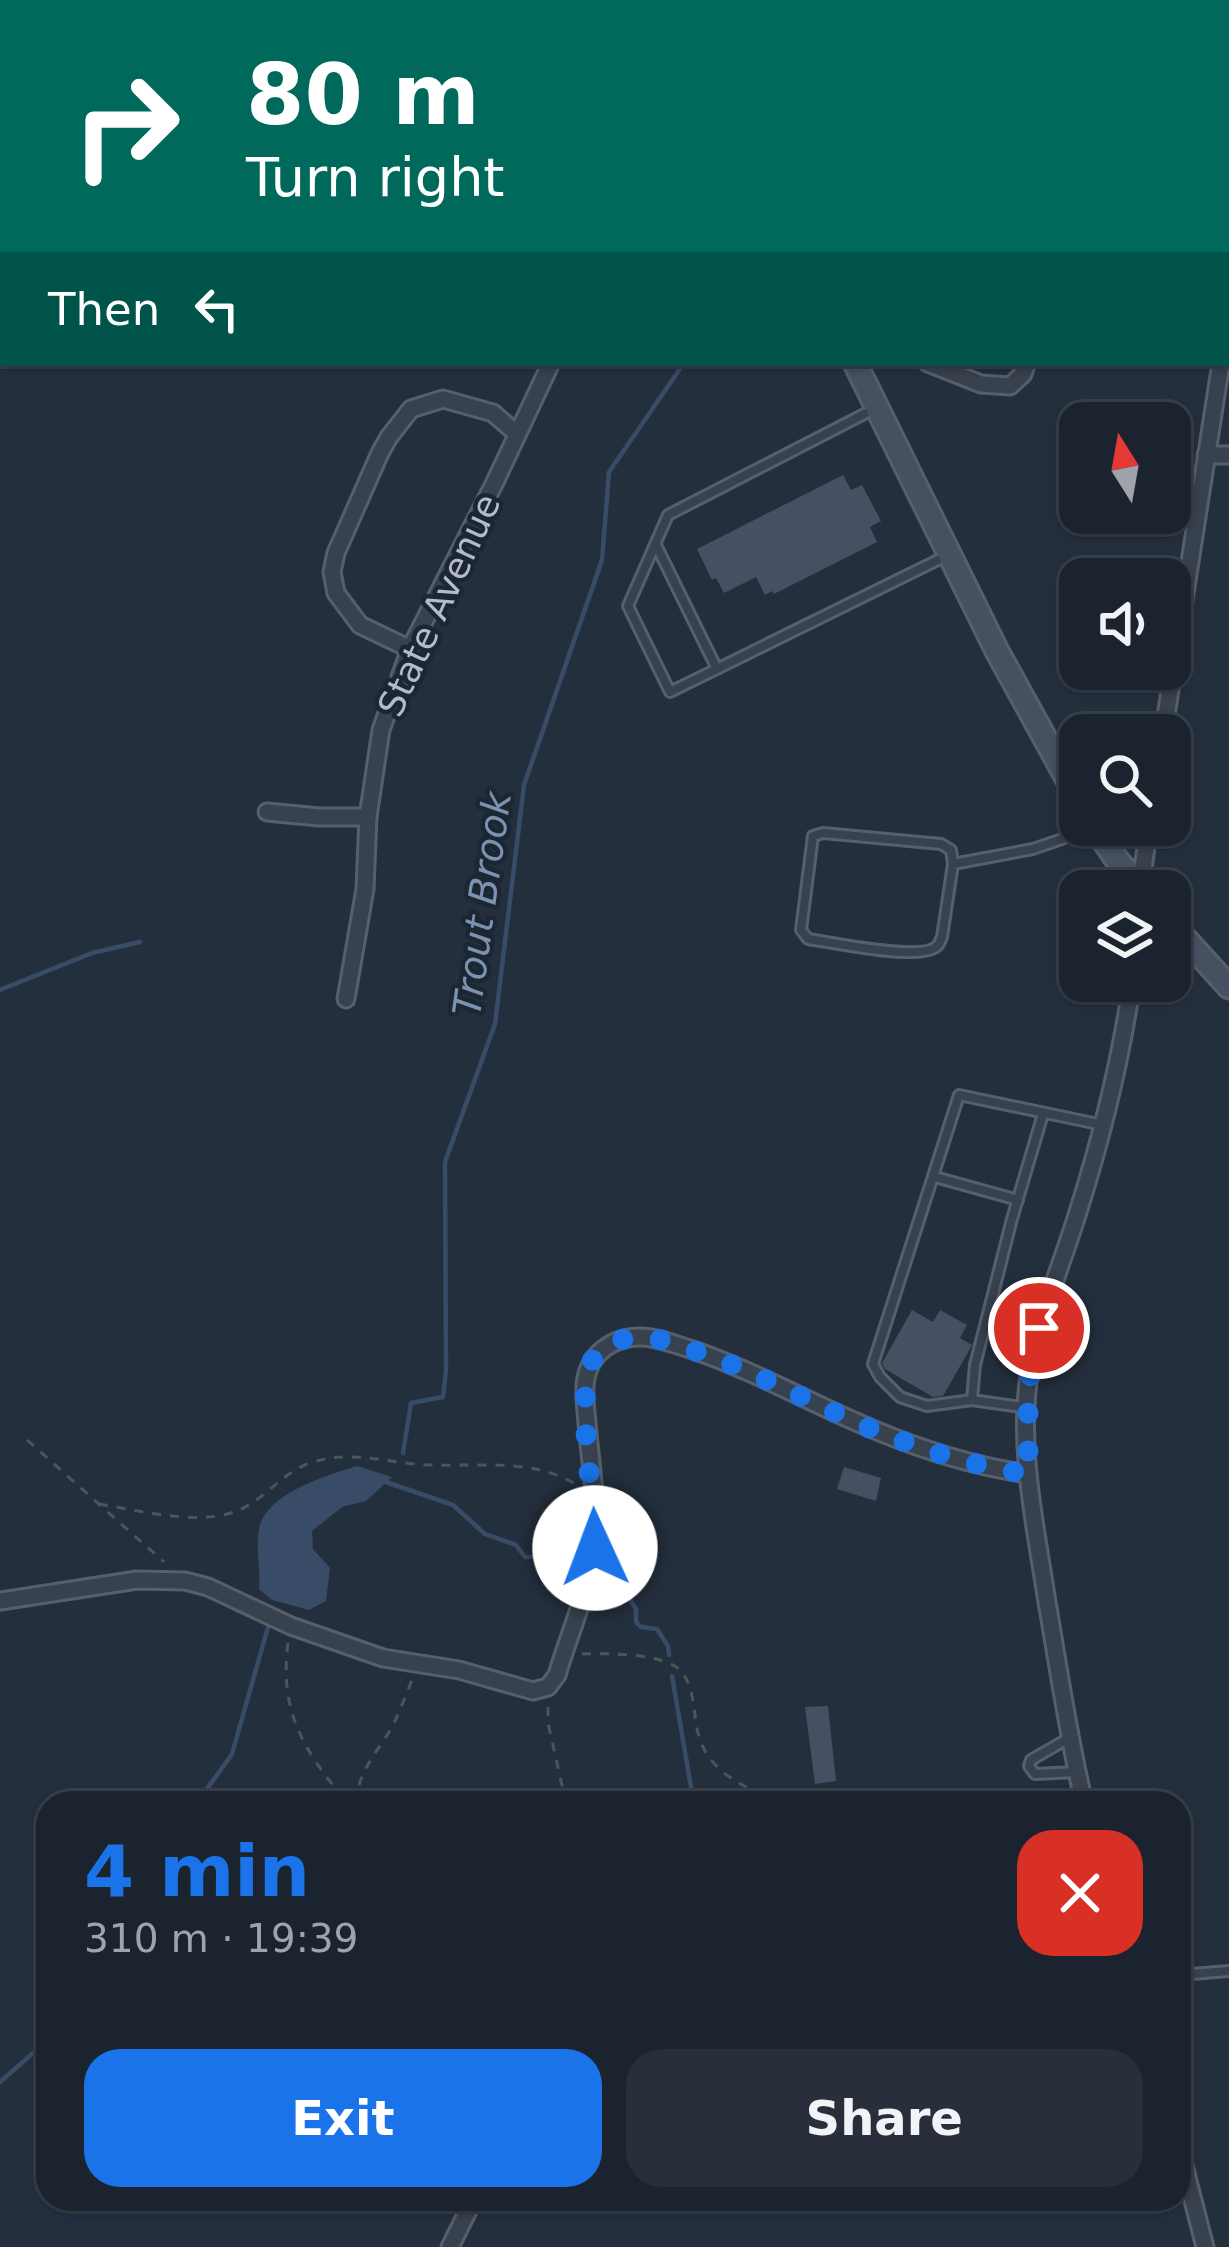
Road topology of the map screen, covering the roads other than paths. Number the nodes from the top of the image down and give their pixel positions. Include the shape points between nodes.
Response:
1 (550, 366) edge
2 (856, 366) edge
3 (936, 366) edge
4 (1026, 366) edge
5 (1221, 366) edge
6 (876, 408) junction
7 (517, 434) junction
8 (1206, 455) junction
9 (1229, 455) edge
10 (656, 543) junction
11 (949, 554) junction
12 (410, 649) junction
13 (717, 669) junction
14 (1166, 714) edge
15 (1059, 764) edge
16 (267, 812) dead end
17 (368, 817) junction
18 (1059, 839) edge
19 (953, 864) junction
20 (1191, 945) edge
21 (1229, 987) edge
22 (346, 1000) dead end
23 (1128, 1002) edge
24 (1043, 1114) junction
25 (1104, 1125) junction
26 (934, 1177) junction
27 (1018, 1200) junction
28 (972, 1400) junction
29 (1028, 1408) junction
30 (1028, 1474) junction
31 (0, 1601) edge
32 (1070, 1737) junction
33 (1077, 1772) junction
34 (1081, 1791) edge
35 (1229, 1971) edge
36 (1191, 1974) edge
37 (1191, 2193) edge
38 (467, 2211) edge
39 (450, 2247) edge
40 (1205, 2247) edge

1 - 7 street, State Avenue
2 - 6 main road
3 - 4 street via 1010,386
5 - 8 street
6 - 10 lane via 668,515
6 - 11 main road
7 - 12 street, State Avenue
7 - 12 street via 493,413 443,399 411,409 380,453 332,572 336,593 361,626
8 - 9 street
8 - 14 street
10 - 13 lane
10 - 13 lane via 628,607 670,692
11 - 13 lane
11 - 15 main road
12 - 17 street, State Avenue via 381,730
16 - 17 street
17 - 22 street, State Avenue
18 - 19 lane
19 - 19 lane via 941,844 813,836 801,930 808,939 926,951 941,937
20 - 21 main road
23 - 25 street
24 - 25 lane
24 - 26 lane via 959,1095
24 - 27 lane
25 - 29 street via 1039,1328
26 - 27 lane
26 - 28 lane via 873,1364 900,1397 927,1406
27 - 28 lane
28 - 29 lane
29 - 30 street
30 - 31 street via 888,1436 665,1341 623,1339 592,1359 586,1379 595,1548 548,1687 533,1691 382,1658 185,1581 136,1580
30 - 32 street
32 - 33 street
32 - 33 lane via 1028,1766 1035,1774
33 - 34 street
35 - 36 lane
37 - 40 street
38 - 39 street

